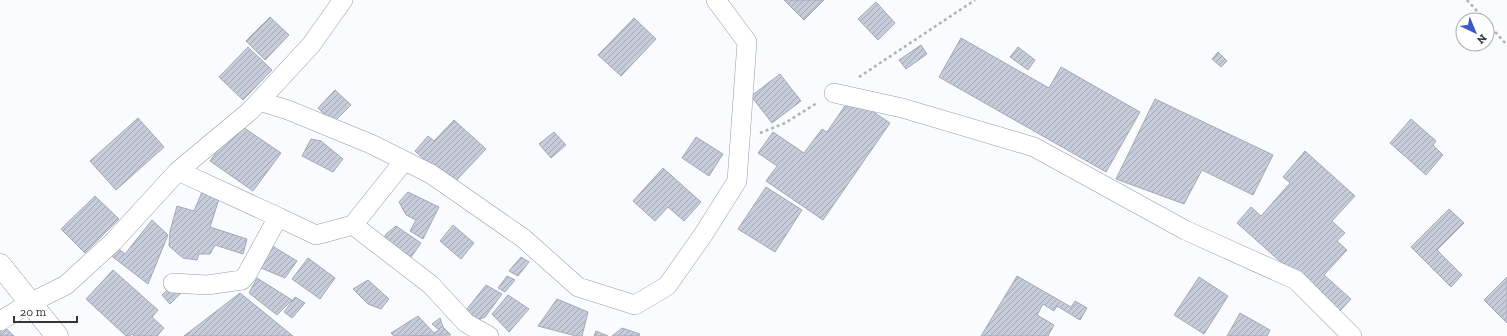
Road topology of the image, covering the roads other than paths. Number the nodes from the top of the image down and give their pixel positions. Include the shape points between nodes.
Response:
1 (343, 0) edge
2 (716, 0) edge
3 (834, 93) road end
4 (259, 100) junction
5 (404, 161) junction
6 (178, 171) junction
7 (278, 217) junction
8 (353, 225) junction
9 (0, 265) edge
10 (173, 283) dead end
11 (30, 303) junction
12 (0, 321) edge
13 (57, 336) edge
14 (488, 336) edge
15 (1352, 336) edge

1 - 4 street via 311,45
2 - 5 street via 747,42 737,181 704,235 667,286 635,305 578,287 523,238 430,174
3 - 15 street via 902,108 1034,147 1185,230 1296,280
4 - 5 street via 371,144
4 - 6 street via 250,111
5 - 8 street
6 - 7 street
6 - 11 street via 113,242 66,286
7 - 8 street via 316,235
7 - 10 street via 242,280 207,285
8 - 14 street via 432,285 466,323
9 - 11 street
11 - 12 street
11 - 13 street

